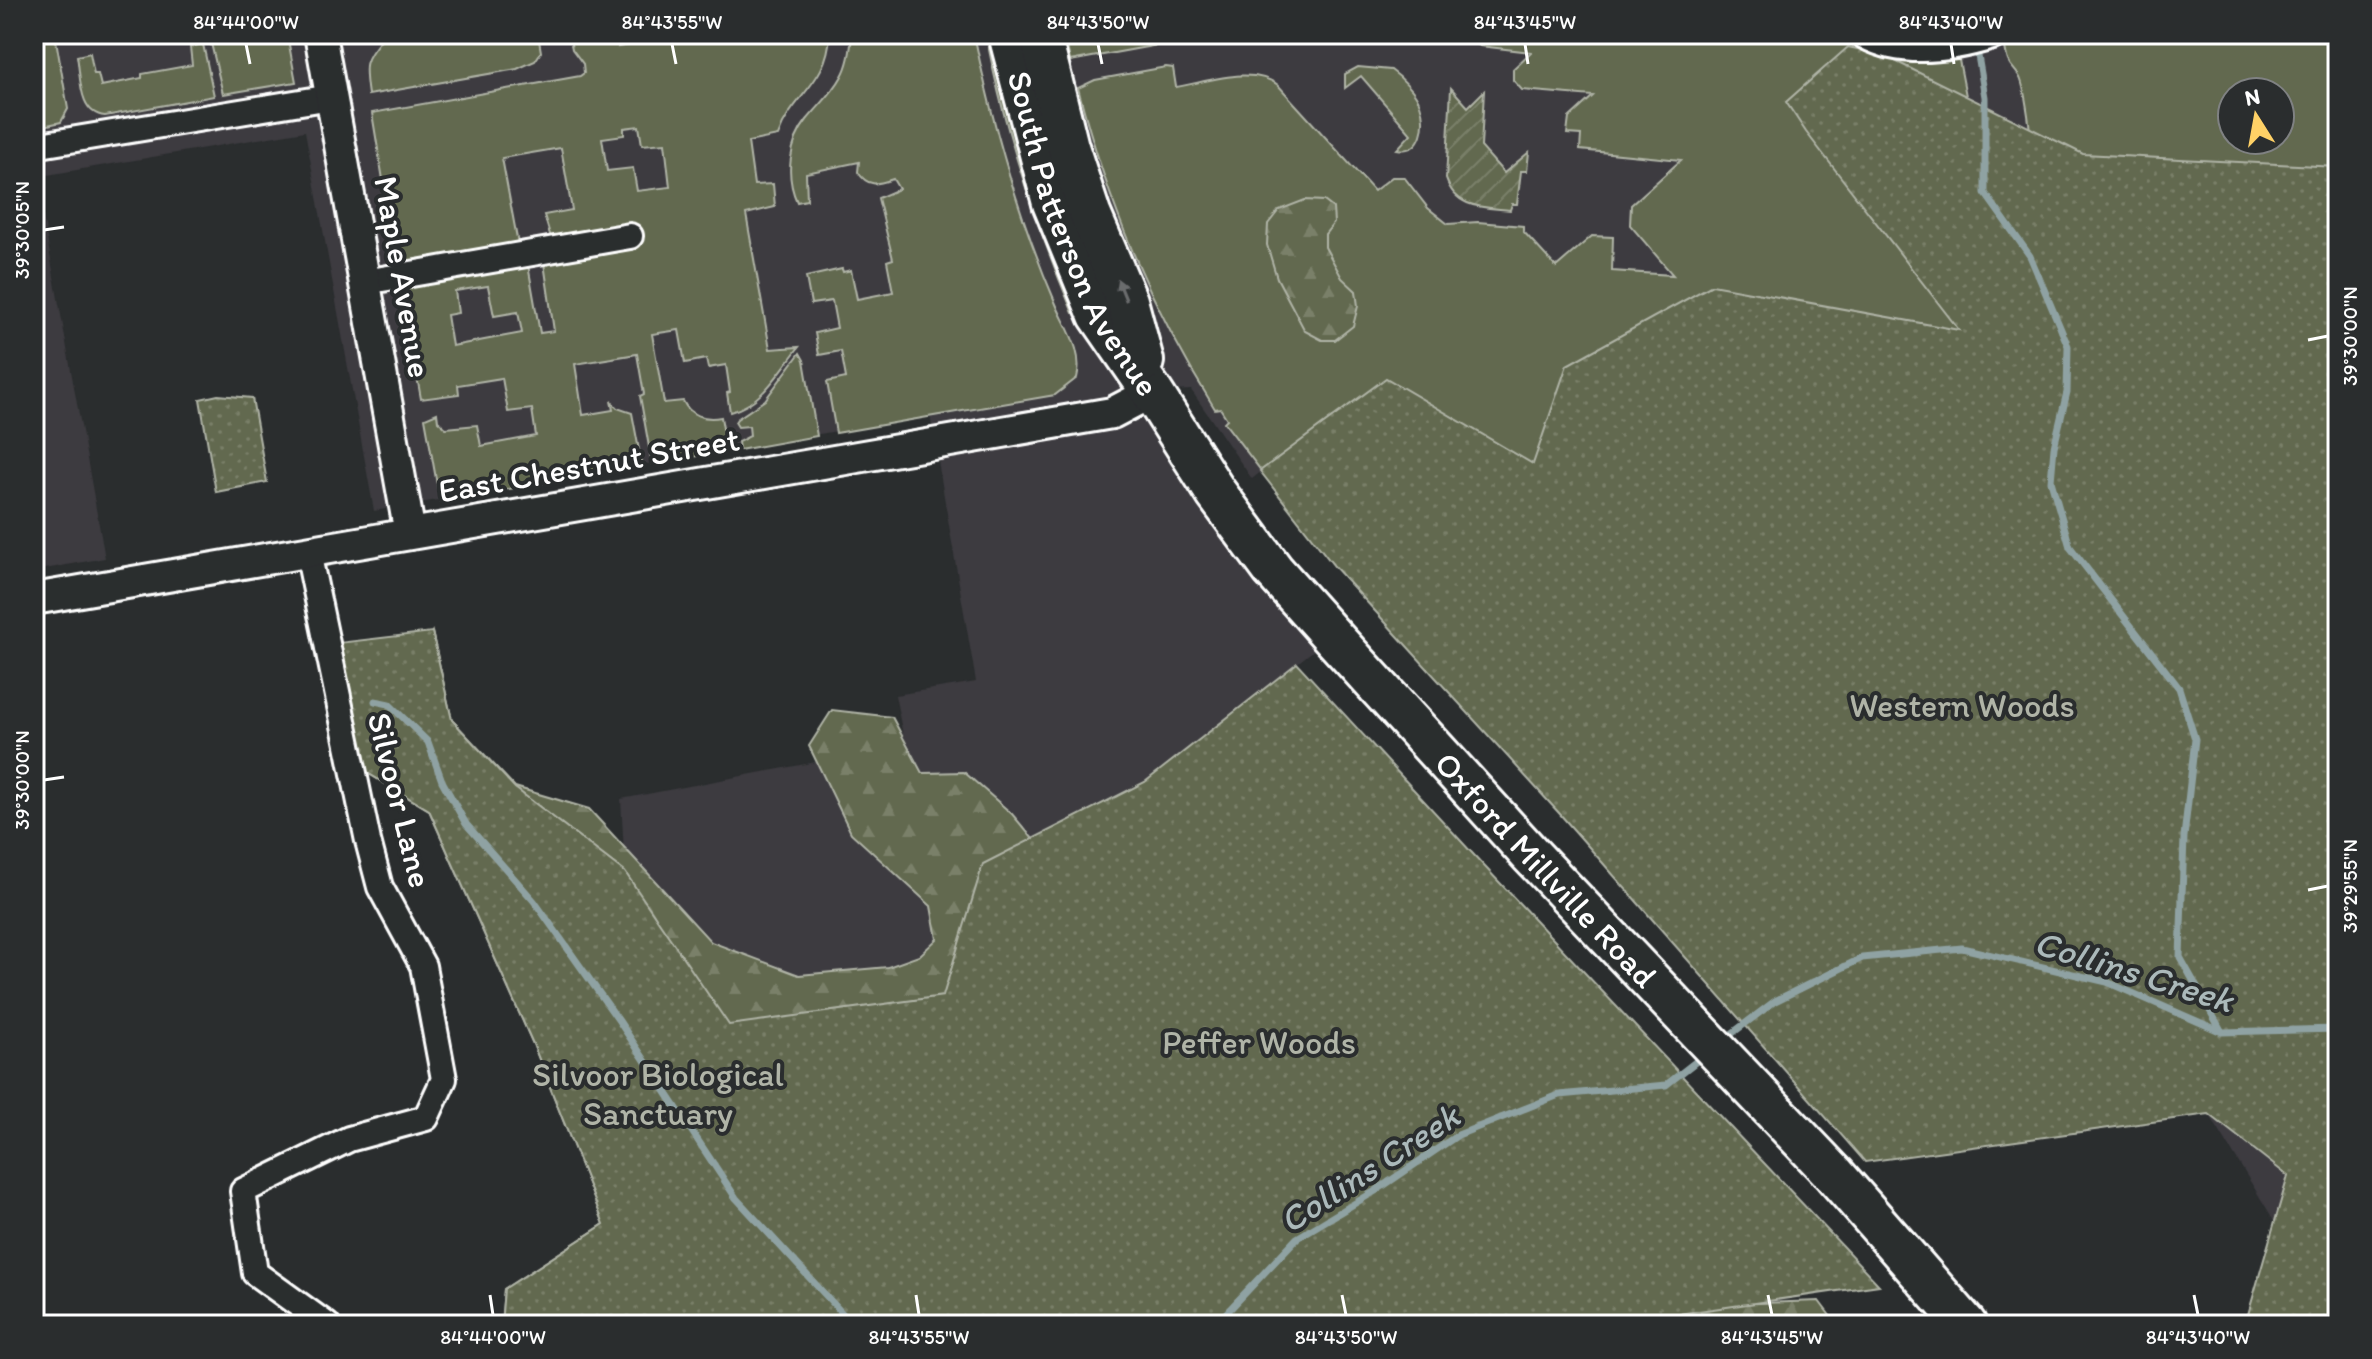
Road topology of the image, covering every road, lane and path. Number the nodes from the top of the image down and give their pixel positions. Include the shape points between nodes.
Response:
1 (320, 34) edge
2 (1009, 34) edge
3 (1016, 34) edge
4 (1040, 34) edge
5 (1867, 34) edge
6 (1992, 34) edge
7 (331, 97) junction
8 (34, 146) edge
9 (630, 236) dead end
10 (365, 282) junction
11 (1152, 392) junction
12 (410, 534) junction
13 (308, 552) junction
14 (34, 599) edge
15 (327, 1325) edge
16 (1966, 1325) edge

1 - 7 street, Maple Avenue
2 - 3 street
2 - 11 highway, South Patterson Avenue via 1053,203 1075,259 1099,315
11 -> 4 highway, South Patterson Avenue via 1127,301 1068,147
5 - 6 street via 1920,45
7 - 8 street
7 - 10 street, Maple Avenue
9 - 10 street
10 - 12 street, Maple Avenue
11 - 12 street, East Chestnut Street via 1112,413
11 - 16 highway, Oxford Millville Road via 1273,570 1521,845 1834,1174
12 - 13 street, East Chestnut Street
13 - 14 street, East Chestnut Street
13 - 15 street, Silvoor Lane via 368,841 380,887 423,966 444,1079 426,1118 349,1139 243,1191 255,1273

